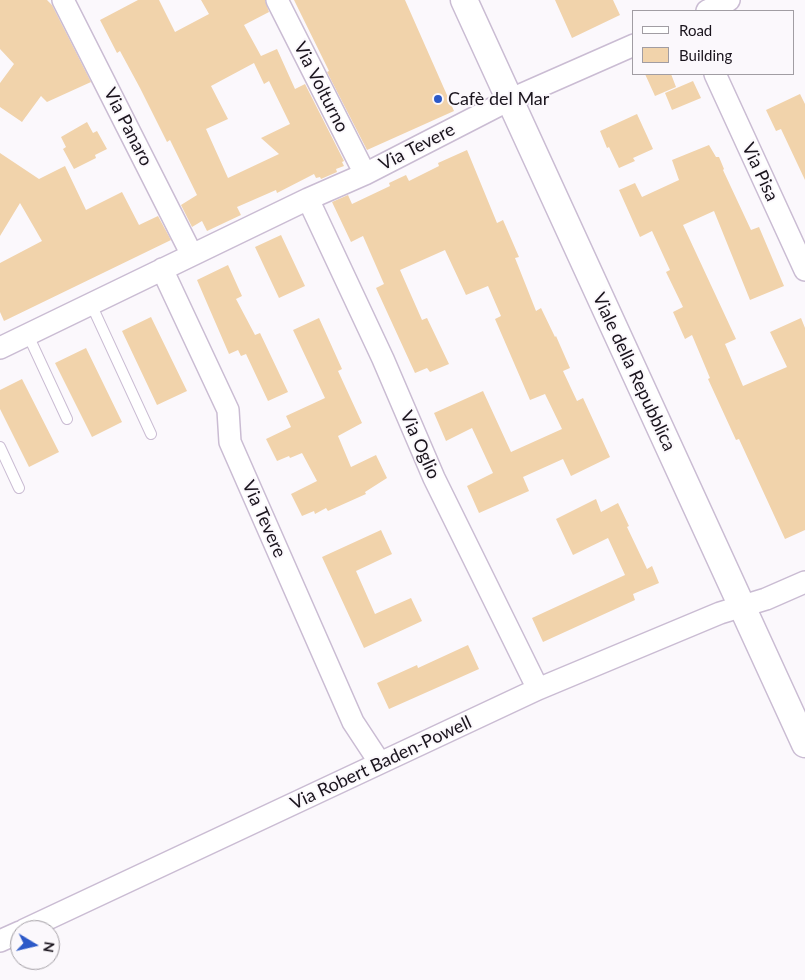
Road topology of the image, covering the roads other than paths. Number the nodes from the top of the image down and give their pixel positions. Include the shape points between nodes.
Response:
1 (63, 0) edge
2 (277, 0) edge
3 (464, 0) edge
4 (730, 0) edge
5 (709, 10) edge
6 (632, 46) edge
7 (715, 75) edge
8 (509, 100) junction
9 (366, 174) junction
10 (308, 199) junction
11 (192, 255) junction
12 (162, 269) junction
13 (805, 270) edge
14 (91, 304) junction
15 (28, 335) junction
16 (0, 348) edge
17 (66, 419) dead end
18 (151, 434) dead end
19 (0, 448) edge
20 (19, 488) dead end
21 (805, 582) edge
22 (742, 606) junction
23 (538, 689) junction
24 (805, 744) edge
25 (380, 763) junction
26 (45, 920) edge

1 - 11 street, Via Panaro
2 - 9 street, Via Volturno
3 - 8 street, Viale della Repubblica
4 - 5 street
6 - 8 street, Via Tevere
7 - 13 street, Via Pisa
8 - 9 street, Via Tevere
8 - 22 street, Viale della Repubblica
9 - 10 street, Via Tevere
10 - 11 street, Via Tevere
10 - 23 street, Via Oglio via 434,478
11 - 12 street, Via Tevere
12 - 14 street, Via Tevere
12 - 25 street, Via Tevere via 228,410 230,442 353,722
14 - 15 street, Via Tevere
14 - 18 lane
15 - 16 street, Via Tevere
15 - 17 lane
19 - 20 lane
21 - 22 street, Via Robert Baden-Powell
22 - 23 street, Via Robert Baden-Powell
22 - 24 street, Viale della Repubblica
23 - 25 street, Via Robert Baden-Powell
25 - 26 street, Via Robert Baden-Powell

